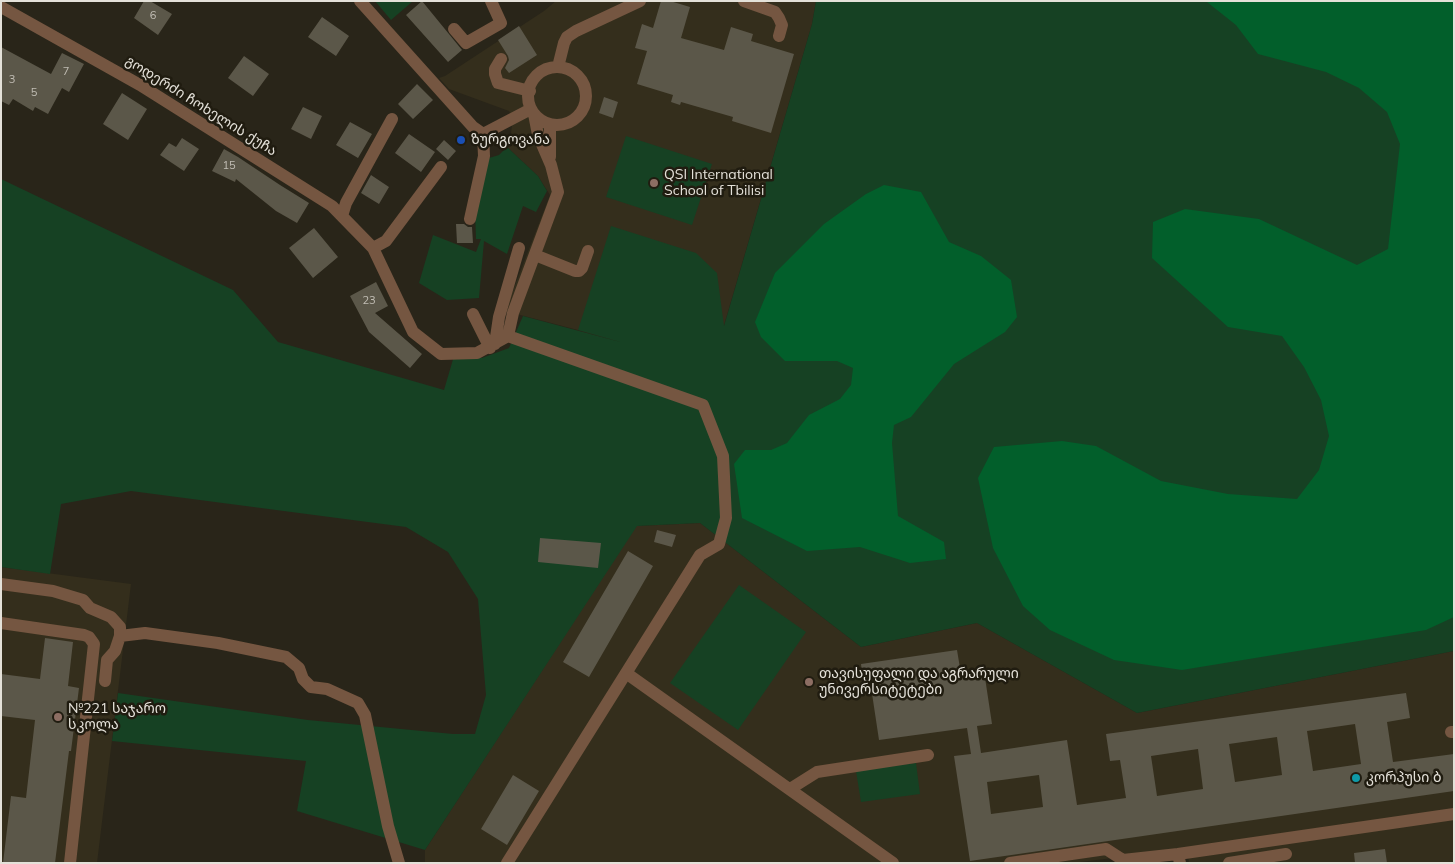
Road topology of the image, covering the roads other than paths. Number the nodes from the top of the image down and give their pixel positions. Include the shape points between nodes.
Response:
1 (360, 1) edge
2 (491, 1) edge
3 (640, 1) edge
4 (744, 1) edge
5 (1, 8) edge
6 (454, 29) dead end
7 (780, 36) dead end
8 (501, 59) dead end
9 (558, 67) junction
10 (530, 91) junction
11 (533, 111) junction
12 (392, 120) dead end
13 (550, 124) junction
14 (478, 131) junction
15 (550, 165) junction
16 (441, 167) dead end
17 (342, 216) junction
18 (470, 219) dead end
19 (373, 248) junction
20 (518, 248) dead end
21 (588, 251) dead end
22 (535, 255) junction
23 (473, 314) dead end
24 (508, 336) junction
25 (493, 346) junction
26 (1, 584) edge
27 (1, 623) edge
28 (120, 636) junction
29 (626, 673) junction
30 (105, 681) dead end
31 (928, 755) dead end
32 (790, 790) junction
33 (1454, 814) edge
34 (1286, 854) dead end
35 (1199, 857) edge
36 (1179, 858) edge
37 (70, 863) edge
38 (399, 863) edge
39 (507, 863) edge
40 (893, 863) edge
41 (1010, 863) edge
42 (1229, 863) edge

1 - 14 street
2 - 6 street via 501,22 466,43
3 - 9 street via 567,36
4 - 7 street via 775,12 782,25
5 - 17 street, გოდერძი ჩოხელის ქუჩა via 140,84 332,206
8 - 10 street via 495,74 498,83
9 - 10 street via 536,76
9 - 13 street via 580,79 585,87 585,104 582,112 568,124
10 - 11 street via 528,98
11 - 13 street via 539,119
11 - 14 street
11 - 15 street
12 - 17 street
13 - 15 street
14 - 18 street via 484,156
15 - 22 street via 558,192
16 - 19 street via 386,241
17 - 19 street, გოდერძი ჩოხელის ქუჩა
19 - 25 street, გოდერძი ჩოხელის ქუჩა via 413,332 441,354 477,353
20 - 25 street
21 - 22 street via 579,271
22 - 24 street via 513,313
23 - 25 street
24 - 25 street, გოდერძი ჩოხელის ქუჩა
24 - 29 street via 703,405 723,456 726,518 719,544 700,555
26 - 28 street via 83,600 90,608 111,617 120,627
27 - 37 street via 84,635 94,644
28 - 30 street via 108,660
28 - 38 street via 145,633 286,657 299,668 303,679 311,686 327,689 358,703 365,715
29 - 32 street
29 - 39 street
31 - 32 street via 818,772
32 - 40 street
33 - 35 street
34 - 42 street
35 - 36 street
36 - 41 street via 1123,860 1106,849

